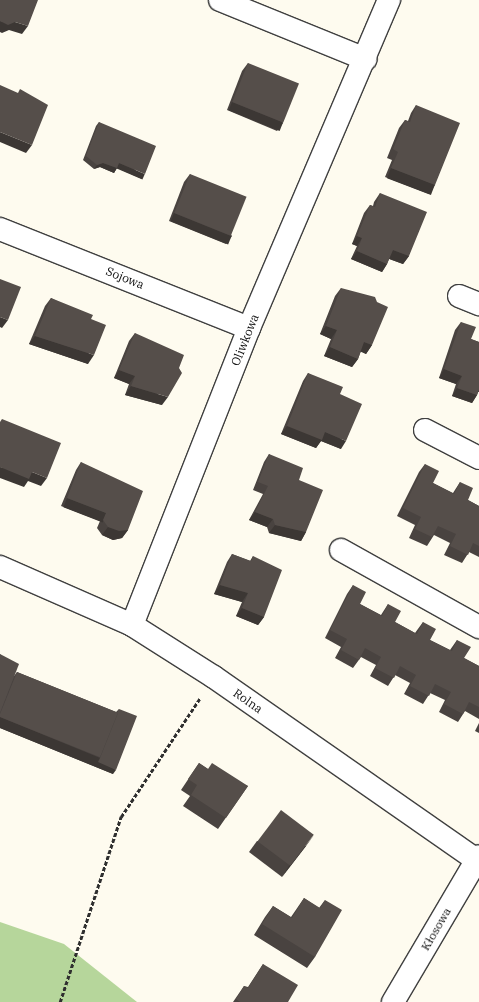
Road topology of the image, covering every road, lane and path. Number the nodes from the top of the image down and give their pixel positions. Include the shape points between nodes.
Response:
1 (220, 0) edge
2 (389, 0) edge
3 (365, 59) junction
4 (0, 229) edge
5 (459, 296) dead end
6 (479, 304) edge
7 (249, 328) junction
8 (425, 430) dead end
9 (479, 458) edge
10 (341, 550) dead end
11 (0, 567) edge
12 (132, 625) junction
13 (479, 627) edge
14 (214, 677) junction
15 (478, 859) edge
16 (60, 1002) edge
17 (393, 1002) edge

1 - 3 street
2 - 3 street, Oliwkowa
3 - 7 street, Oliwkowa
4 - 7 street, Sojowa
5 - 6 street
7 - 12 street, Oliwkowa
8 - 9 street
10 - 13 street
11 - 12 street, Rolna
12 - 14 street, Rolna
14 - 15 street, Rolna
14 - 16 path via 121,817
15 - 17 street, Kłosowa

